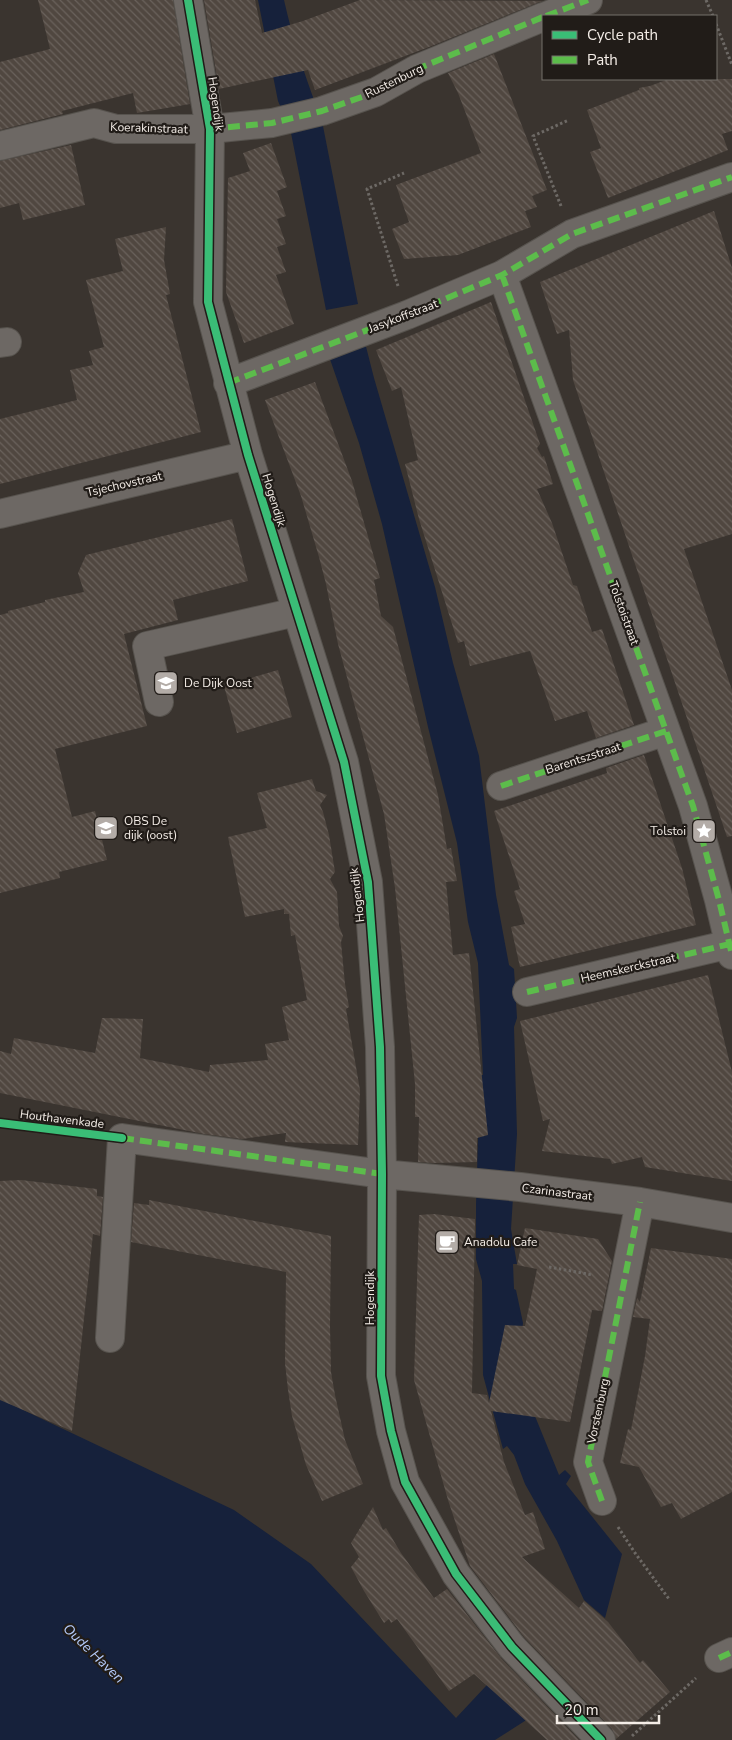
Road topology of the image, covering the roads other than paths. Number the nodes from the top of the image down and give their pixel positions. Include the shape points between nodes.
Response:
1 (188, 0) edge
2 (588, 0) edge
3 (549, 15) edge
4 (542, 18) edge
5 (210, 130) junction
6 (0, 146) edge
7 (732, 177) edge
8 (502, 275) junction
9 (228, 382) junction
10 (248, 456) junction
11 (0, 514) edge
12 (296, 612) junction
13 (159, 702) dead end
14 (666, 732) junction
15 (500, 786) dead end
16 (731, 950) edge
17 (527, 992) dead end
18 (382, 1174) junction
19 (640, 1202) junction
20 (732, 1218) edge
21 (110, 1338) dead end
22 (602, 1501) road end
23 (600, 1740) edge

1 - 5 street, Hogendijk
2 - 3 street, Rustenburg
4 - 5 street, Rustenburg via 416,69 376,92 322,111 272,123
5 - 6 street, Koerakinstraat via 116,129 94,124
5 - 9 street, Hogendijk via 208,302
7 - 8 street, Jasykoffstraat via 572,234
8 - 9 street, Jasykoffstraat via 407,315
8 - 14 street, Tolstoistraat
9 - 10 street, Hogendijk
10 - 11 street, Tsjechovstraat
10 - 12 street, Hogendijk
12 - 13 street via 147,646
12 - 18 street, Hogendijk via 344,762 368,882 380,1047
14 - 15 street, Barentszstraat
14 - 16 street, Tolstoistraat via 693,806
16 - 17 street, Heemskerckstraat
18 - 19 street, Czarinastraat
18 - 21 street via 122,1138
18 - 23 street, Hogendijk via 380,1376 405,1482 456,1574 506,1640
19 - 20 street, Czarinastraat
19 - 22 street, Vorstenburg via 588,1462

